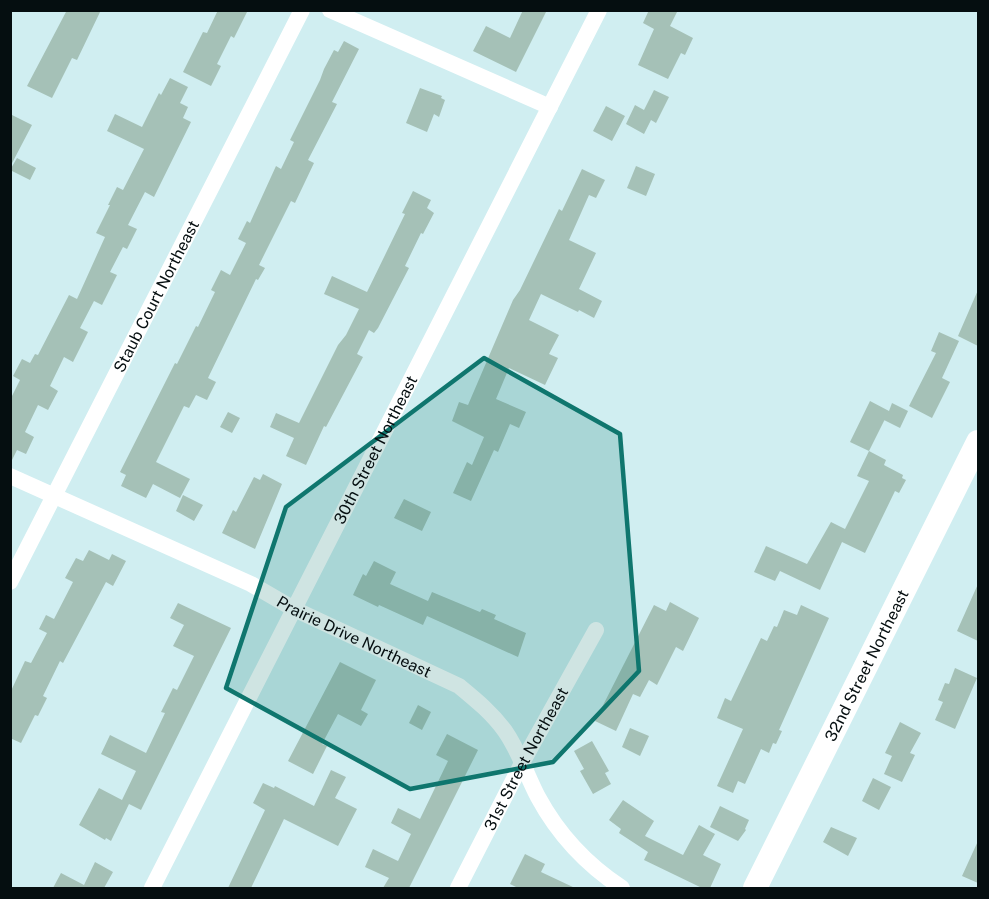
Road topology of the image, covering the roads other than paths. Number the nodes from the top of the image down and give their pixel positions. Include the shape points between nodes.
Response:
1 (302, 10) edge
2 (330, 10) edge
3 (599, 10) edge
4 (550, 108) junction
5 (978, 442) edge
6 (10, 476) edge
7 (54, 496) junction
8 (10, 582) edge
9 (294, 609) junction
10 (596, 630) dead end
11 (522, 763) junction
12 (152, 888) edge
13 (458, 888) edge
14 (622, 888) edge
15 (755, 888) edge

1 - 7 street, Staub Court Northeast
2 - 4 street
3 - 4 street, 30th Street Northeast
4 - 9 street, 30th Street Northeast
5 - 15 main road, 32nd Street Northeast
6 - 7 street, Prairie Drive Northeast
7 - 8 street, Staub Court Northeast
7 - 9 street, Prairie Drive Northeast via 251,584
9 - 11 street, Prairie Drive Northeast via 459,686 483,705 506,732
9 - 12 street, 30th Street Northeast
10 - 11 street, 31st Street Northeast
11 - 13 street, 31st Street Northeast
11 - 14 street, Prairie Drive Northeast via 558,829 598,873

